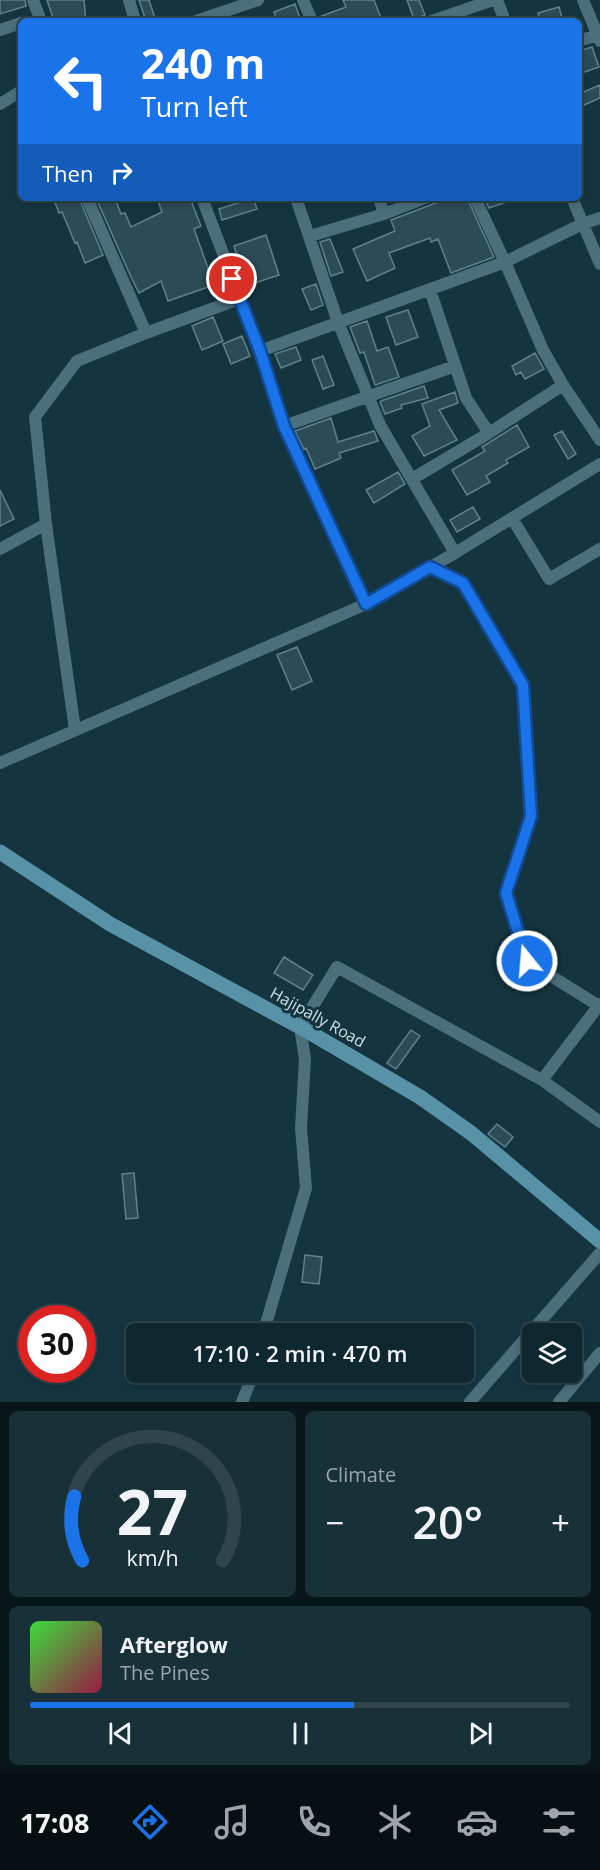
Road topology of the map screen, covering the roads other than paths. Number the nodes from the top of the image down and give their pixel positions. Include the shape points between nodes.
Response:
1 (33, 0) edge
2 (129, 0) edge
3 (258, 0) edge
4 (303, 0) edge
5 (493, 0) edge
6 (497, 0) edge
7 (583, 0) edge
8 (226, 16) edge
9 (40, 18) edge
10 (134, 18) edge
11 (311, 18) edge
12 (441, 18) edge
13 (505, 18) edge
14 (18, 24) edge
15 (0, 30) edge
16 (599, 37) edge
17 (582, 40) edge
18 (18, 93) edge
19 (0, 104) edge
20 (88, 201) edge
21 (203, 201) edge
22 (297, 201) edge
23 (379, 201) edge
24 (417, 201) edge
25 (476, 201) edge
26 (574, 201) edge
27 (384, 214) junction
28 (600, 218) edge
29 (582, 224) junction
30 (310, 236) junction
31 (505, 262) junction
32 (600, 264) edge
33 (430, 290) junction
34 (239, 299) junction
35 (338, 322) junction
36 (146, 333) junction
37 (260, 351) junction
38 (455, 366) junction
39 (564, 385) junction
40 (369, 397) junction
41 (284, 426) junction
42 (489, 434) junction
43 (600, 440) edge
44 (600, 464) edge
45 (412, 479) junction
46 (512, 518) junction
47 (46, 524) junction
48 (0, 549) edge
49 (600, 549) edge
50 (455, 553) junction
51 (430, 567) junction
52 (366, 604) junction
53 (75, 730) junction
54 (0, 763) edge
55 (0, 852) edge
56 (599, 1005) edge
57 (300, 1027) junction
58 (542, 1080) junction
59 (600, 1122) edge
60 (600, 1241) edge
61 (600, 1253) edge
62 (266, 1323) edge
63 (600, 1353) edge
64 (250, 1383) edge
65 (242, 1402) edge
66 (470, 1402) edge
67 (559, 1402) edge

1 - 9 street
2 - 10 street
3 - 8 street
4 - 11 street
5 - 12 street
6 - 13 street
7 - 16 street
14 - 15 street
16 - 17 street
18 - 19 street
20 - 36 street
21 - 34 street
22 - 30 street
23 - 27 street
24 - 27 street
25 - 31 street
26 - 29 street
27 - 30 street
28 - 29 street
29 - 31 street
29 - 32 street
30 - 35 street
31 - 33 street
31 - 39 street via 543,350
33 - 35 street
33 - 38 street
34 - 36 street
34 - 37 street
35 - 37 street
35 - 40 street
36 - 47 street via 77,361 35,417
37 - 41 street
38 - 40 street
38 - 42 street via 466,398
39 - 42 street
39 - 43 street
40 - 41 street
40 - 45 street via 380,425
41 - 52 street
42 - 45 street
44 - 46 street
45 - 50 street
46 - 49 street via 549,579
46 - 50 street
47 - 48 street
47 - 53 street
50 - 51 street
51 - 52 street
51 - 56 street via 463,583 523,685 531,816 506,893 527,961
52 - 53 street
53 - 54 street
55 - 57 street, Hajipally Road via 110,924
56 - 58 street
57 - 58 street via 337,968
57 - 60 street, Hajipally Road via 386,1075 457,1122
57 - 62 street via 305,1059 302,1128 306,1188
58 - 59 street
61 - 66 street
63 - 67 street
64 - 65 street

